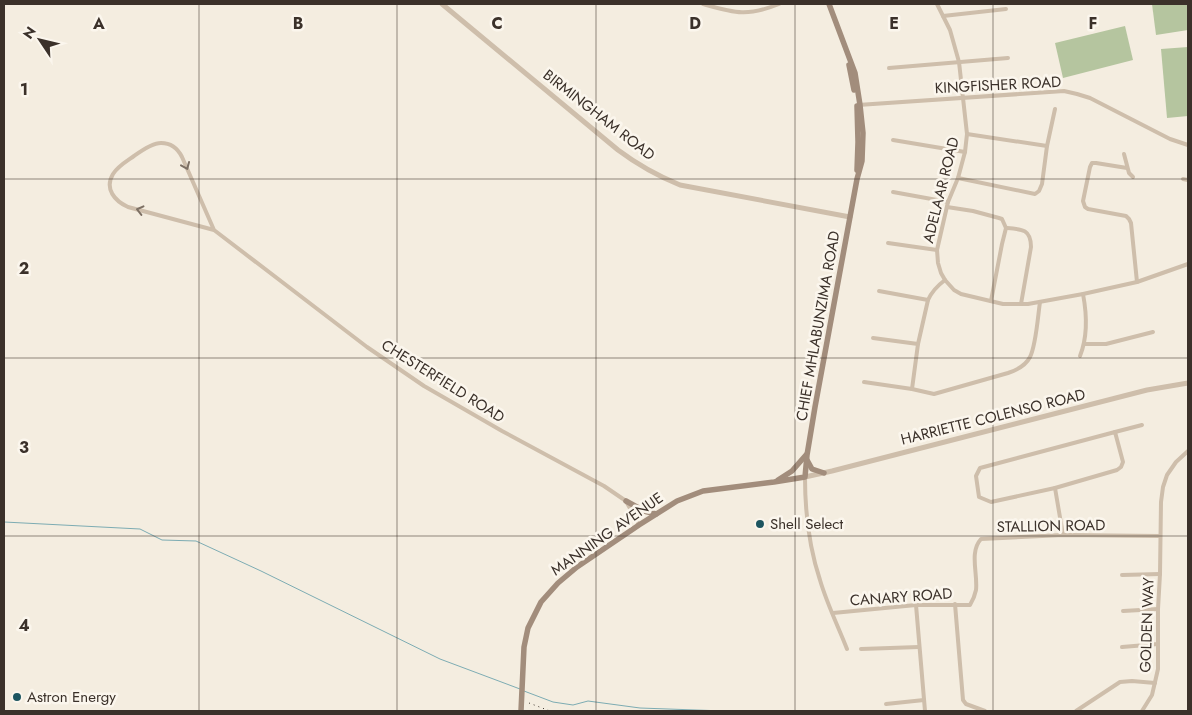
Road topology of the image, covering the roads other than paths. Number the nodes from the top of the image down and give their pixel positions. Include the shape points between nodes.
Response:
1 (442, 4) edge
2 (703, 4) edge
3 (779, 4) edge
4 (829, 4) edge
5 (937, 4) edge
6 (1006, 9) dead end
7 (944, 16) junction
8 (1008, 58) dead end
9 (959, 62) junction
10 (889, 68) dead end
11 (963, 98) junction
12 (858, 105) junction
13 (1055, 109) dead end
14 (967, 134) junction
15 (893, 140) dead end
16 (1188, 145) edge
17 (1047, 146) junction
18 (965, 152) junction
19 (1124, 154) dead end
20 (1127, 168) junction
21 (1133, 177) dead end
22 (958, 178) junction
23 (1183, 179) dead end
24 (1188, 180) edge
25 (893, 192) dead end
26 (948, 202) junction
27 (947, 207) junction
28 (850, 217) junction
29 (1006, 228) junction
30 (214, 230) junction
31 (888, 243) dead end
32 (937, 250) junction
33 (1188, 264) edge
34 (945, 280) junction
35 (1137, 282) junction
36 (879, 291) dead end
37 (1083, 294) junction
38 (928, 300) junction
39 (991, 301) junction
40 (1040, 302) junction
41 (1021, 304) junction
42 (1153, 332) dead end
43 (873, 338) dead end
44 (918, 344) junction
45 (1085, 344) junction
46 (1080, 356) dead end
47 (864, 382) dead end
48 (1188, 382) edge
49 (912, 389) junction
50 (1142, 425) dead end
51 (1115, 432) junction
52 (1188, 452) edge
53 (807, 455) junction
54 (824, 473) junction
55 (805, 477) junction
56 (774, 482) junction
57 (1055, 488) junction
58 (626, 501) junction
59 (656, 514) junction
60 (639, 525) junction
61 (1063, 535) junction
62 (1160, 536) junction
63 (1160, 574) junction
64 (1122, 575) dead end
65 (954, 604) junction
66 (916, 605) junction
67 (970, 605) joint
68 (1158, 609) junction
69 (1124, 612) dead end
70 (833, 613) junction
71 (1158, 644) junction
72 (920, 647) junction
73 (1122, 647) dead end
74 (847, 649) dead end
75 (861, 649) dead end
76 (1155, 683) junction
77 (924, 700) junction
78 (886, 704) dead end
79 (521, 711) edge
80 (925, 711) edge
81 (985, 711) edge
82 (1076, 711) edge
83 (1142, 711) edge

1 - 28 street, BIRMINGHAM ROAD via 618,150 663,178 680,185
2 - 3 street via 742,13
4 - 12 main road, CHIEF MHLABUNZIMA ROAD via 848,53
5 - 7 street, ADELAAR ROAD
6 - 7 street
7 - 9 street, ADELAAR ROAD
8 - 9 street
9 - 10 street
9 - 11 street, ADELAAR ROAD
11 - 12 street, KINGFISHER ROAD
11 - 14 street, ADELAAR ROAD
11 - 16 street, KINGFISHER ROAD via 1064,91 1090,98
12 - 28 main road, CHIEF MHLABUNZIMA ROAD via 857,179
13 - 17 street
14 - 17 street
14 - 18 street, ADELAAR ROAD
15 - 18 street
17 - 22 street via 1042,184 1035,194
18 - 22 street, ADELAAR ROAD
19 - 20 street
20 - 21 street
20 - 35 street via 1092,163 1083,204 1129,219
22 - 26 street, ADELAAR ROAD
23 - 24 street
25 - 26 street
26 - 27 street, ADELAAR ROAD
27 - 29 street via 1001,218
27 - 32 street, ADELAAR ROAD
28 - 53 main road, CHIEF MHLABUNZIMA ROAD
29 - 39 street
29 - 41 street via 1024,230 1031,238
30 -> 30 street, CHESTERFIELD ROAD via 118,202 110,189 114,173 150,146 170,144 182,157
30 - 58 street, CHESTERFIELD ROAD via 367,347 424,386
31 - 32 street
32 - 34 street, ADELAAR ROAD
33 - 35 street
34 - 38 street
34 - 39 street via 961,294
35 - 37 street
36 - 38 street
37 - 40 street
37 - 45 street
38 - 44 street
39 - 41 street
40 - 41 street
40 - 49 street via 1030,357 1017,370 939,393
42 - 45 street via 1106,344
43 - 44 street
44 - 49 street
45 - 46 street
47 - 49 street
48 - 54 street, HARRIETTE COLENSO ROAD
50 - 51 street
51 - 57 street via 1123,462 1121,467
51 - 57 street via 980,468 976,476 979,497 991,502
52 - 62 street, GOLDEN WAY via 1176,462 1163,487
53 - 54 main road via 812,469
53 - 55 main road, CHIEF MHLABUNZIMA ROAD
53 - 56 main road via 792,471
54 - 55 street, HARRIETTE COLENSO ROAD
55 - 56 main road, MANNING AVENUE
55 - 70 street via 805,510 810,539 820,580
56 - 59 main road, MANNING AVENUE via 702,491
57 - 61 street
58 - 59 main road
58 - 60 street, CHESTERFIELD ROAD
59 - 60 main road, MANNING AVENUE
60 - 79 main road, MANNING AVENUE via 577,566 541,602 528,628 524,647
61 - 62 street, STALLION ROAD
61 - 67 street, STALLION ROAD via 981,539 975,551 976,588
62 - 63 street, GOLDEN WAY
63 - 64 street
63 - 68 street, GOLDEN WAY
65 - 66 street, CANARY ROAD
65 - 67 street, CANARY ROAD
65 - 81 street via 963,700
66 - 70 street, CANARY ROAD
66 - 72 street
68 - 69 street
68 - 71 street, GOLDEN WAY
70 - 74 street
71 - 73 street
71 - 76 street, GOLDEN WAY
72 - 75 street
72 - 77 street
76 - 82 street via 1120,682
76 - 83 street, GOLDEN WAY
77 - 78 street
77 - 80 street

